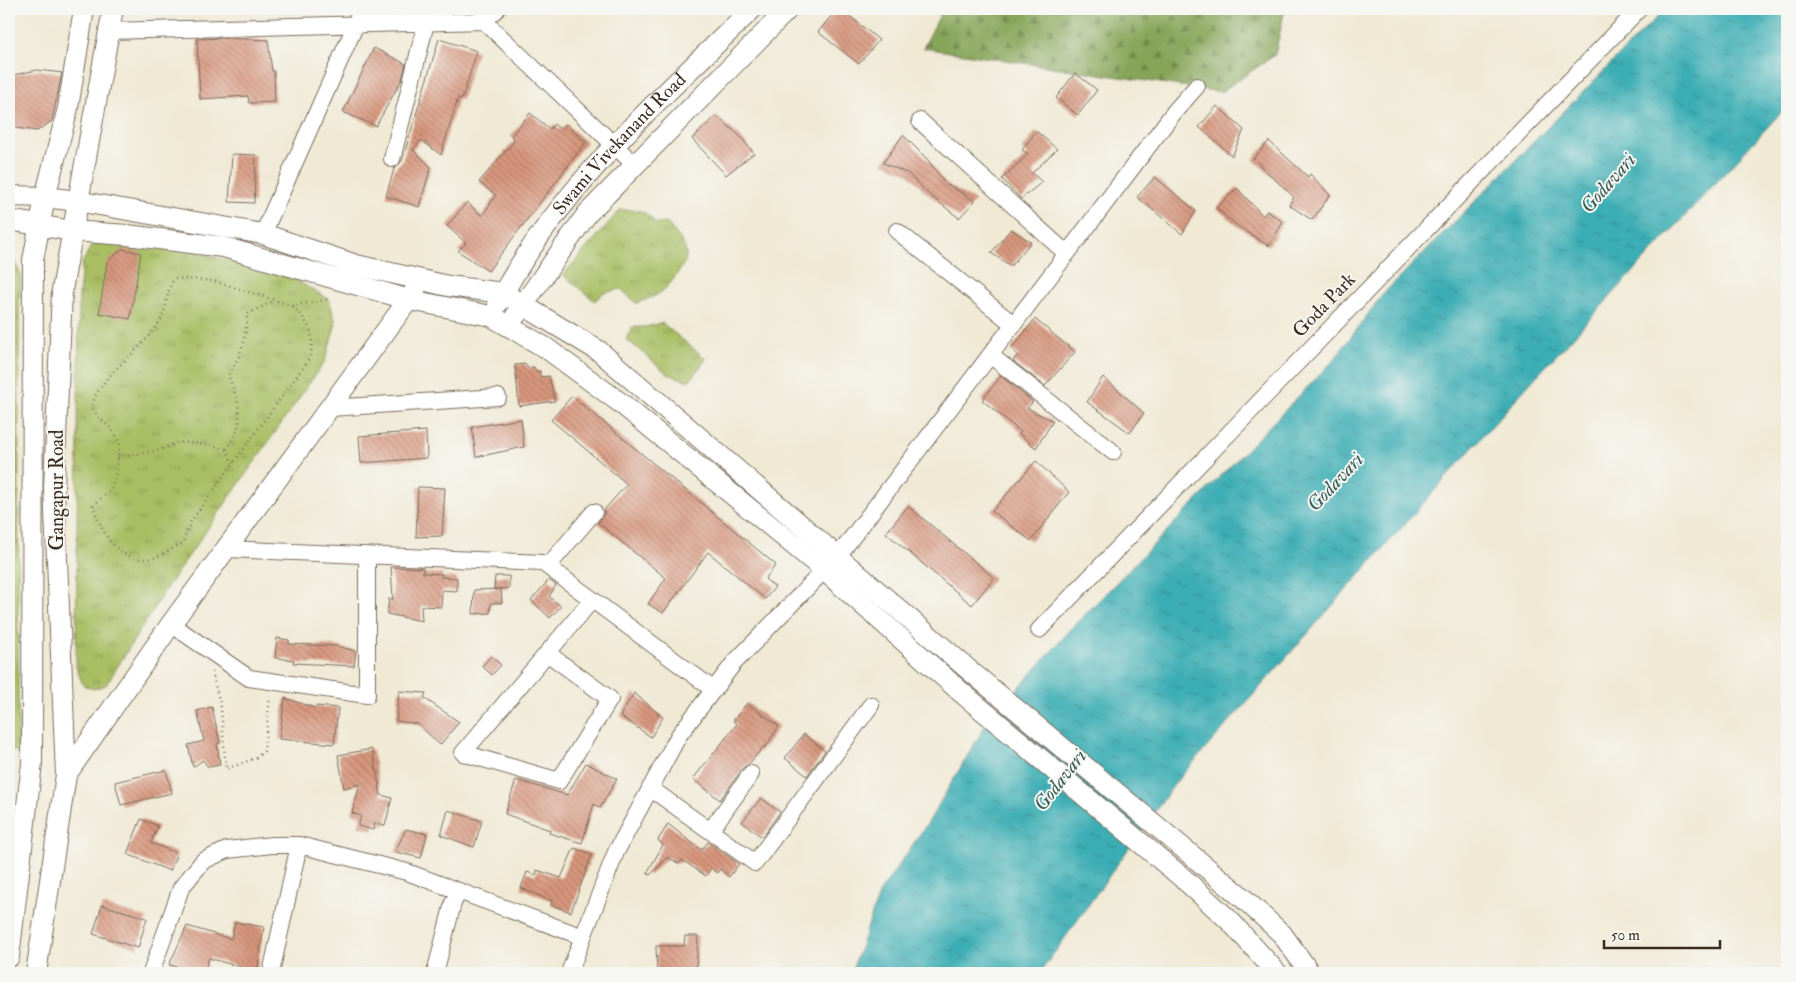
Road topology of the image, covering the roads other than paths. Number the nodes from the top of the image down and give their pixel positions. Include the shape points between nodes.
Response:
1 (84, 9) edge
2 (113, 9) edge
3 (497, 9) edge
4 (752, 9) edge
5 (788, 9) edge
6 (1639, 9) edge
7 (358, 16) edge
8 (484, 21) junction
9 (426, 22) junction
10 (108, 31) junction
11 (1197, 86) dead end
12 (920, 121) dead end
13 (615, 145) junction
14 (392, 159) dead end
15 (635, 165) junction
16 (9, 196) edge
17 (45, 197) junction
18 (77, 201) junction
19 (9, 220) edge
20 (39, 226) junction
21 (72, 231) junction
22 (897, 231) dead end
23 (262, 234) junction
24 (1067, 254) junction
25 (421, 280) junction
26 (503, 293) junction
27 (410, 300) junction
28 (523, 304) junction
29 (491, 316) junction
30 (1013, 324) junction
31 (510, 327) junction
32 (990, 355) junction
33 (498, 398) dead end
34 (330, 408) junction
35 (1113, 452) dead end
36 (594, 512) dead end
37 (227, 549) junction
38 (366, 555) junction
39 (838, 556) junction
40 (548, 566) junction
41 (824, 570) junction
42 (592, 600) junction
43 (171, 624) junction
44 (1039, 630) dead end
45 (547, 653) junction
46 (714, 690) junction
47 (872, 705) dead end
48 (751, 774) dead end
49 (66, 775) junction
50 (650, 788) junction
51 (710, 831) junction
52 (16, 839) edge
53 (299, 845) junction
54 (459, 891) junction
55 (583, 936) junction
56 (9, 957) edge
57 (36, 973) edge
58 (151, 973) edge
59 (271, 973) edge
60 (435, 973) edge
61 (569, 973) edge
62 (1277, 973) edge
63 (1310, 973) edge

1 - 17 main road, Gangapur Road via 68,108
2 - 10 main road, Gangapur Road
3 - 8 street
4 - 13 main road, Swami Vivekanand Road
5 - 15 main road
6 - 44 street, Goda Park
7 - 9 street
7 - 10 street
7 - 23 street
8 - 9 street
8 - 13 street
9 - 14 street
10 - 18 main road, Gangapur Road
11 - 24 street via 1174,111
12 - 24 street
13 - 15 street
13 - 26 main road, Swami Vivekanand Road via 544,229
15 - 28 main road via 587,214
16 - 17 main road
17 - 18 main road
17 - 20 main road, Gangapur Road
18 - 21 main road, Gangapur Road
18 - 23 main road
19 - 20 main road
20 - 21 main road
20 - 52 main road, Gangapur Road via 33,260 32,762
21 - 27 main road via 127,234 223,247
21 - 49 main road, Gangapur Road via 62,290 54,487
22 - 30 street
23 - 25 main road via 356,265
24 - 30 street
25 - 26 main road
25 - 27 main road
26 - 28 main road
26 - 29 main road, Swami Vivekanand Road
27 - 29 main road
27 - 34 main road
28 - 31 main road
28 - 39 main road via 599,352
29 - 31 main road
30 - 32 street
31 - 41 main road via 546,348 622,404
32 - 35 street
32 - 39 street
33 - 34 street
34 - 37 main road
36 - 40 street
37 - 38 street
37 - 43 main road
38 - 40 street via 543,563
38 - 43 street via 367,695 250,678
39 - 41 street
39 - 63 main road via 969,670 1243,898 1282,934
40 - 42 street
41 - 46 street via 734,663
41 - 62 main road via 962,693 1185,880 1230,921
42 - 45 street
42 - 46 street
43 - 49 main road
45 - 45 street via 529,675 463,753 559,780 610,699
46 - 50 street via 679,735
47 - 51 street via 755,863
48 - 51 street
49 - 57 main road, Gangapur Road
50 - 51 street
50 - 55 street via 616,852
52 - 56 main road, Gangapur Road
53 - 54 street via 407,872
53 - 58 street via 227,850 203,861 181,888
53 - 59 street
54 - 55 street
54 - 60 street
55 - 61 street

